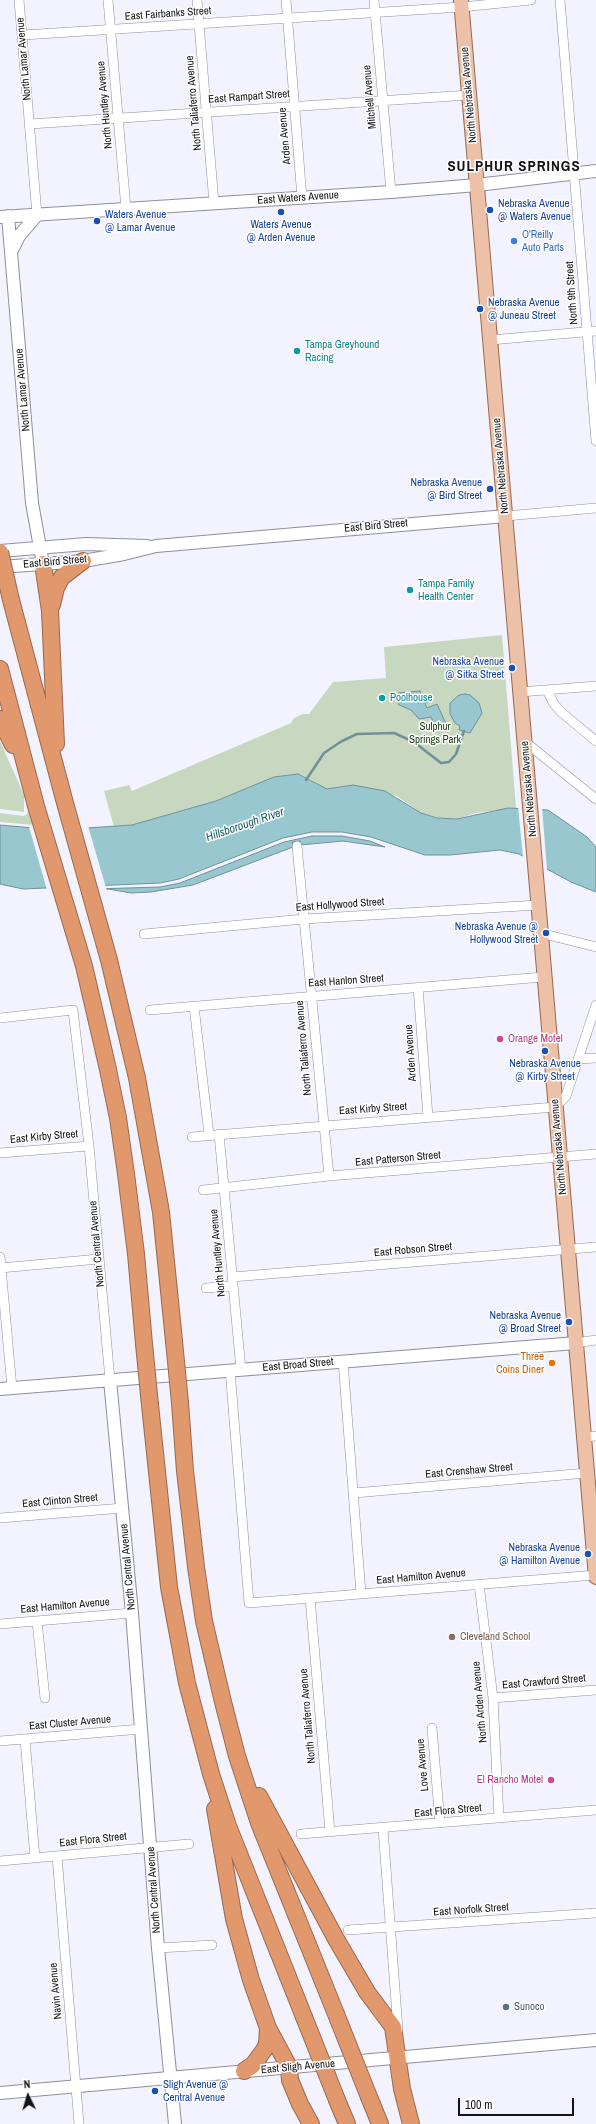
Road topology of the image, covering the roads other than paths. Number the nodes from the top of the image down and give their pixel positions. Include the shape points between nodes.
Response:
1 (19, 0) edge
2 (108, 0) edge
3 (197, 0) edge
4 (286, 0) edge
5 (374, 0) edge
6 (531, 0) edge
7 (560, 0) edge
8 (461, 4) edge
9 (375, 12) junction
10 (287, 18) junction
11 (199, 24) junction
12 (111, 29) junction
13 (23, 35) junction
14 (469, 95) junction
15 (383, 100) junction
16 (295, 106) junction
17 (206, 112) junction
18 (119, 118) junction
19 (30, 124) junction
20 (596, 171) edge
21 (574, 173) junction
22 (477, 185) junction
23 (391, 192) junction
24 (302, 198) junction
25 (214, 203) junction
26 (126, 209) junction
27 (37, 214) junction
28 (4, 217) edge
29 (12, 250) junction
30 (591, 332) edge
31 (490, 340) junction
32 (596, 441) edge
33 (596, 508) edge
34 (506, 516) junction
35 (156, 546) junction
36 (40, 548) junction
37 (0, 552) edge
38 (83, 561) junction
39 (43, 564) junction
40 (0, 567) edge
41 (50, 611) junction
42 (0, 668) edge
43 (596, 686) edge
44 (547, 690) junction
45 (520, 692) junction
46 (0, 719) edge
47 (524, 740) junction
48 (596, 740) edge
49 (27, 773) junction
50 (58, 776) junction
51 (596, 799) edge
52 (296, 846) dead end
53 (538, 905) junction
54 (304, 919) junction
55 (540, 933) junction
56 (144, 934) dead end
57 (596, 947) edge
58 (543, 977) junction
59 (418, 988) junction
60 (312, 996) junction
61 (596, 1005) edge
62 (194, 1006) junction
63 (150, 1010) dead end
64 (0, 1018) edge
65 (596, 1058) edge
66 (579, 1059) junction
67 (555, 1107) junction
68 (428, 1117) junction
69 (323, 1125) junction
70 (220, 1134) junction
71 (209, 1135) junction
72 (192, 1137) dead end
73 (89, 1146) junction
74 (0, 1153) edge
75 (596, 1154) edge
76 (560, 1158) junction
77 (329, 1176) junction
78 (223, 1188) junction
79 (203, 1190) dead end
80 (596, 1247) edge
81 (568, 1250) junction
82 (0, 1257) edge
83 (99, 1259) junction
84 (0, 1268) edge
85 (232, 1282) junction
86 (206, 1288) dead end
87 (596, 1340) edge
88 (576, 1342) junction
89 (343, 1361) junction
90 (236, 1370) junction
91 (110, 1380) junction
92 (6, 1388) edge
93 (590, 1436) edge
94 (587, 1473) junction
95 (354, 1493) junction
96 (123, 1508) junction
97 (0, 1518) edge
98 (594, 1529) edge
99 (596, 1576) edge
100 (479, 1584) junction
101 (361, 1594) junction
102 (310, 1598) junction
103 (249, 1603) joint
104 (132, 1612) junction
105 (37, 1621) junction
106 (0, 1624) edge
107 (596, 1690) edge
108 (45, 1698) dead end
109 (493, 1698) junction
110 (432, 1728) dead end
111 (141, 1729) junction
112 (25, 1739) junction
113 (0, 1741) edge
114 (237, 1756) junction
115 (211, 1774) junction
116 (596, 1810) edge
117 (500, 1818) junction
118 (440, 1823) junction
119 (383, 1828) junction
120 (330, 1832) junction
121 (301, 1834) dead end
122 (189, 1844) dead end
123 (150, 1847) junction
124 (57, 1856) junction
125 (35, 1858) junction
126 (0, 1861) edge
127 (596, 1913) edge
128 (390, 1927) junction
129 (348, 1930) dead end
130 (212, 1945) dead end
131 (158, 1948) junction
132 (268, 2028) junction
133 (596, 2040) edge
134 (398, 2058) junction
135 (289, 2068) junction
136 (244, 2071) junction
137 (170, 2078) junction
138 (76, 2087) junction
139 (0, 2093) edge
140 (78, 2124) edge
141 (175, 2124) edge
142 (311, 2124) edge
143 (347, 2124) edge
144 (380, 2124) edge
145 (411, 2124) edge

1 - 13 street, North Lamar Avenue
2 - 12 street, North Huntley Avenue
3 - 11 street, North Taliaferro Avenue
4 - 10 street, Arden Avenue
5 - 9 street, Mitchell Avenue
6 - 8 street, East Fairbanks Street
7 - 21 street, North 9th Street
8 - 9 street, East Fairbanks Street
8 - 14 main road, North Nebraska Avenue
9 - 10 street, East Fairbanks Street
9 - 15 street, Mitchell Avenue
10 - 11 street, East Fairbanks Street
10 - 16 street, Arden Avenue
11 - 12 street, East Fairbanks Street
11 - 17 street, North Taliaferro Avenue
12 - 13 street, East Fairbanks Street
12 - 18 street, North Huntley Avenue
13 - 19 street, North Lamar Avenue
14 - 15 street, East Rampart Street
14 - 22 main road, North Nebraska Avenue
15 - 16 street, East Rampart Street
15 - 23 street, Mitchell Avenue
16 - 17 street, East Rampart Street
16 - 24 street, Arden Avenue
17 - 18 street, East Rampart Street
17 - 25 street, North Taliaferro Avenue
18 - 19 street, East Rampart Street
18 - 26 street, North Huntley Avenue
19 - 27 street, North Lamar Avenue
20 - 21 street, East Waters Avenue
21 - 22 street, East Waters Avenue
21 - 30 street, North 9th Street
22 - 23 street, East Waters Avenue
22 - 31 main road, North Nebraska Avenue
23 - 24 street, East Waters Avenue
24 - 25 street, East Waters Avenue
25 - 26 street, East Waters Avenue
26 - 27 street, East Waters Avenue
27 - 28 street, East Waters Avenue
27 - 29 street via 19,236
28 - 29 street, North Lamar Avenue
29 - 36 street, North Lamar Avenue via 32,503
30 - 31 street
30 - 32 street, North 9th Street
31 - 34 main road, North Nebraska Avenue
33 - 34 street, East Bird Street
34 - 35 street, East Bird Street
34 - 45 main road, North Nebraska Avenue
35 - 36 street, East Bird Street via 86,544
35 - 38 street, East Bird Street
36 - 37 street, East Bird Street
36 - 39 street, North Lamar Avenue
37 - 50 highway, bridge
38 - 39 street, East Bird Street
38 - 41 highway via 62,577
39 - 40 street, East Bird Street
39 - 41 highway
41 - 50 highway
42 - 49 highway
43 - 44 street
44 - 45 street
44 - 48 street via 561,712
45 - 47 main road, North Nebraska Avenue
46 - 49 highway
47 - 51 street
47 - 53 main road, North Nebraska Avenue
49 - 115 highway, bridge via 84,966 118,1118 136,1254 169,1587 187,1683
50 - 114 highway, bridge via 122,1012 137,1078 161,1212 185,1471 199,1587 212,1654
52 - 54 street, North Taliaferro Avenue
53 - 54 street, East Hollywood Street
53 - 55 main road, North Nebraska Avenue
54 - 56 street, East Hollywood Street
54 - 60 street, North Taliaferro Avenue
55 - 57 street
55 - 58 main road, North Nebraska Avenue
58 - 59 street, East Hanlon Street
58 - 67 main road, North Nebraska Avenue
59 - 60 street, East Hanlon Street
59 - 68 street, Arden Avenue
60 - 62 street, East Hanlon Street
60 - 69 street, North Taliaferro Avenue
61 - 66 street
62 - 63 street, East Hanlon Street
62 - 71 street
64 - 73 street, North Central Avenue via 73,1010
65 - 66 street
66 - 67 street via 566,1096
67 - 68 street, East Kirby Street
67 - 76 main road, North Nebraska Avenue
68 - 69 street, East Kirby Street
69 - 70 street, East Kirby Street
69 - 77 street, North Taliaferro Avenue
70 - 71 street, East Kirby Street
70 - 78 street, North Huntley Avenue
71 - 72 street, East Kirby Street
73 - 74 street, East Kirby Street
73 - 83 street, North Central Avenue
75 - 76 street, East Patterson Street
76 - 77 street, East Patterson Street
76 - 81 main road, North Nebraska Avenue
77 - 78 street, East Patterson Street
78 - 79 street, East Patterson Street
78 - 85 street, North Huntley Avenue
80 - 81 street, East Robson Street
81 - 85 street, East Robson Street
81 - 88 main road, North Nebraska Avenue
82 - 84 street
83 - 84 street
83 - 91 street, North Central Avenue
84 - 92 street
85 - 86 street, East Robson Street
85 - 90 street, North Huntley Avenue
87 - 88 street, East Broad Street
88 - 89 street, East Broad Street
88 - 93 main road, North Nebraska Avenue
89 - 90 street, East Broad Street
89 - 95 street
90 - 91 street, East Broad Street
90 - 103 street, North Huntley Avenue
91 - 92 street, East Broad Street
91 - 96 street, North Central Avenue
93 - 94 main road, North Nebraska Avenue
94 - 95 street, East Crenshaw Street
94 - 98 main road, North Nebraska Avenue
95 - 101 street
96 - 97 street, East Clinton Street
96 - 104 street, North Central Avenue
98 - 99 main road, North Nebraska Avenue
99 - 100 street, East Hamilton Avenue
100 - 101 street, East Hamilton Avenue
100 - 109 street, North Arden Avenue
101 - 102 street, East Hamilton Avenue
102 - 103 street, East Hamilton Avenue
102 - 120 street, North Taliaferro Avenue
104 - 105 street, East Hamilton Avenue
104 - 111 street, North Central Avenue
105 - 106 street, East Hamilton Avenue
105 - 108 street
107 - 109 street, East Crawford Street
109 - 117 street, North Arden Avenue
110 - 118 street, Love Avenue
111 - 112 street, East Cluster Avenue
111 - 123 street, North Central Avenue
112 - 113 street, East Cluster Avenue
112 - 125 street
114 - 134 highway via 336,1939 367,1992 393,2027
114 - 144 highway, bridge via 259,1823
115 - 132 highway via 234,1919
115 - 143 highway, bridge via 244,1868
116 - 117 street, East Flora Street
117 - 118 street, East Flora Street
118 - 119 street, East Flora Street
119 - 120 street, East Flora Street
119 - 128 street
120 - 121 street, East Flora Street
122 - 123 street, East Flora Street
123 - 124 street, East Flora Street
123 - 131 street, North Central Avenue
124 - 125 street, East Flora Street
124 - 138 street, Navin Avenue
125 - 126 street, East Flora Street
127 - 128 street, East Norfolk Street
128 - 129 street, East Norfolk Street
128 - 134 street via 397,2002
130 - 131 street
131 - 137 street, North Central Avenue
132 - 135 highway
132 - 136 highway via 264,2050 253,2065
133 - 134 street, East Sligh Avenue
134 - 135 street, East Sligh Avenue
134 - 145 highway via 402,2089
135 - 136 street, East Sligh Avenue
135 - 142 highway via 290,2080
136 - 137 street, East Sligh Avenue
137 - 138 street, East Sligh Avenue
137 - 141 street, North Central Avenue
138 - 139 street, East Sligh Avenue
138 - 140 street, Navin Avenue

